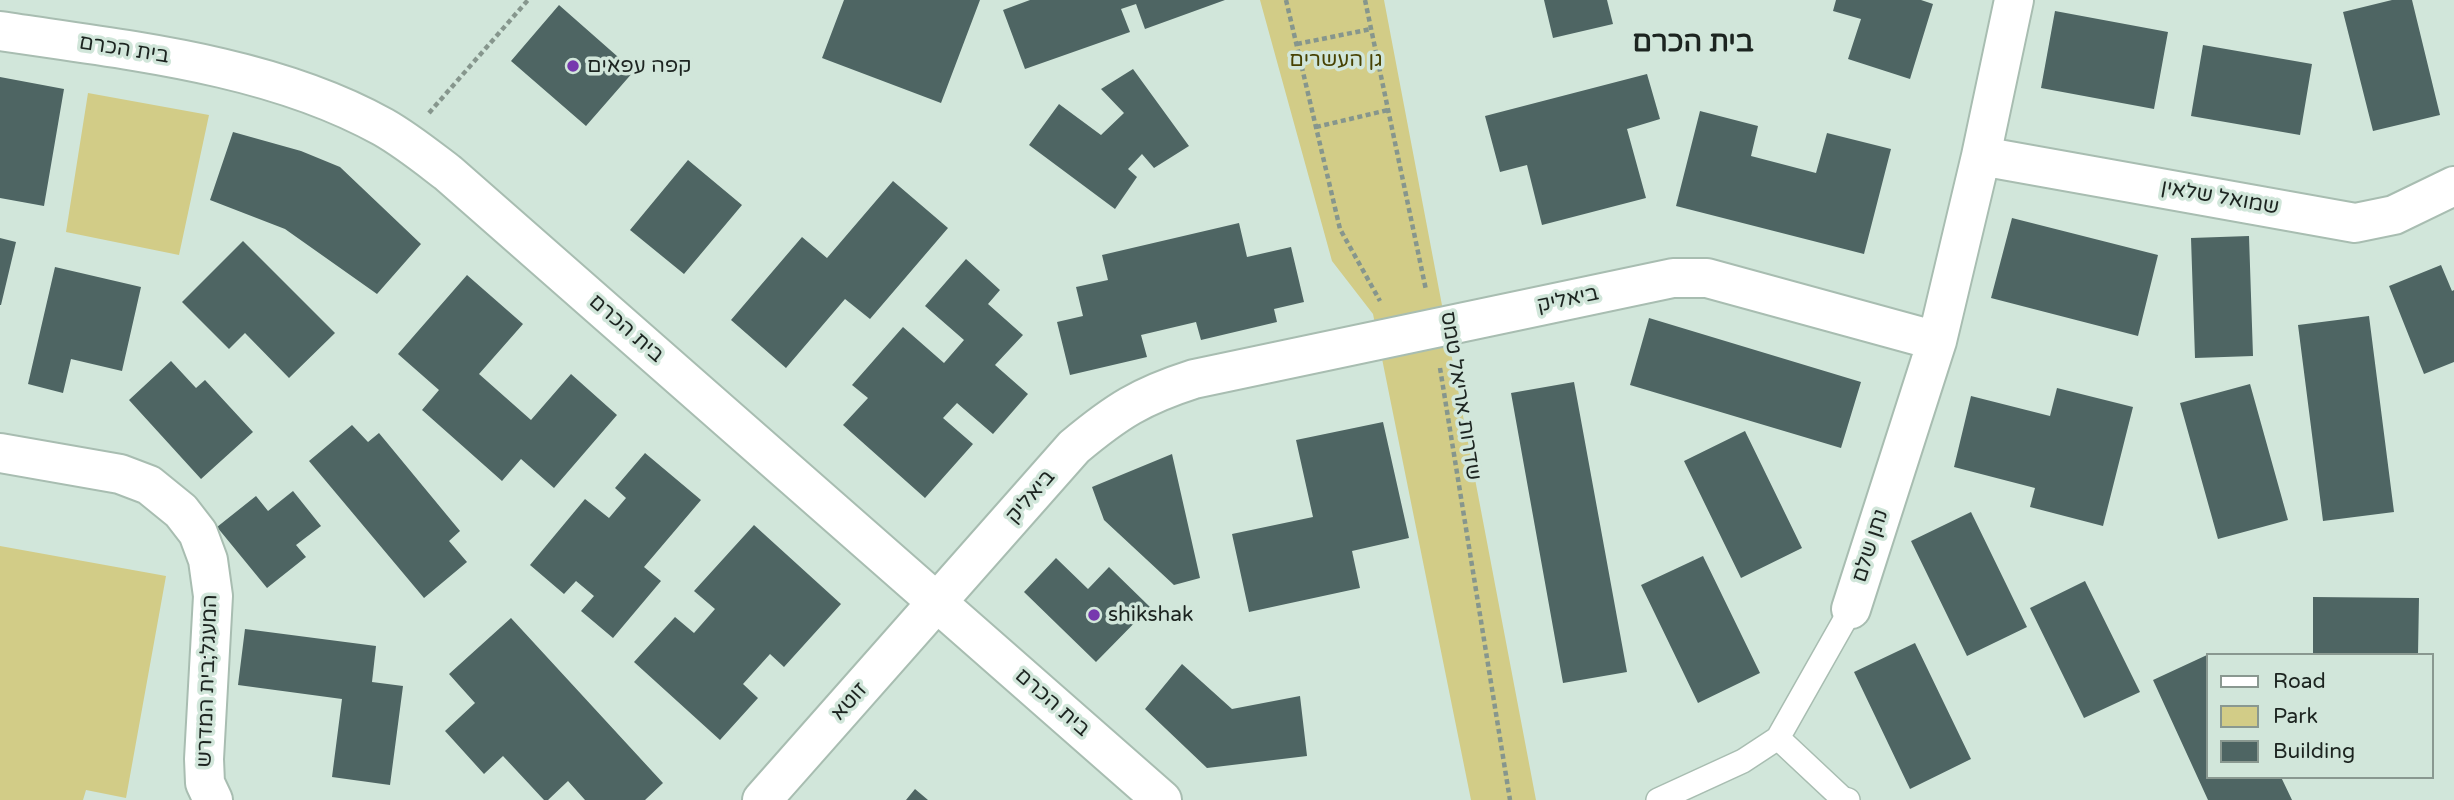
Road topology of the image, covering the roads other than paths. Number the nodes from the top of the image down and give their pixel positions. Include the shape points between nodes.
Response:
1 (2014, 0) edge
2 (0, 31) edge
3 (1981, 156) junction
4 (2454, 186) edge
5 (1937, 341) junction
6 (0, 453) edge
7 (938, 603) junction
8 (1851, 609) joint
9 (1778, 738) junction
10 (213, 800) edge
11 (762, 800) edge
12 (1162, 800) edge
13 (1658, 800) edge
14 (1848, 800) edge

1 - 3 street
2 - 7 street, בית הכרם via 167,56 298,89 357,113 405,141 448,173
3 - 4 street, שמואל שלאין via 2355,223 2394,215
3 - 5 street
5 - 7 street, ביאליק via 1707,278 1673,278 1194,379 1135,401 1074,447
5 - 8 street, נתן שלם
6 - 10 street, המעגל;בית המדרש via 120,474 149,485 181,510 198,533 213,596 204,759 205,783
7 - 11 street, זוטא
7 - 12 street, בית הכרם
8 - 9 lane, נתן שלם
9 - 13 lane, נתן שלם via 1743,761
9 - 14 lane

